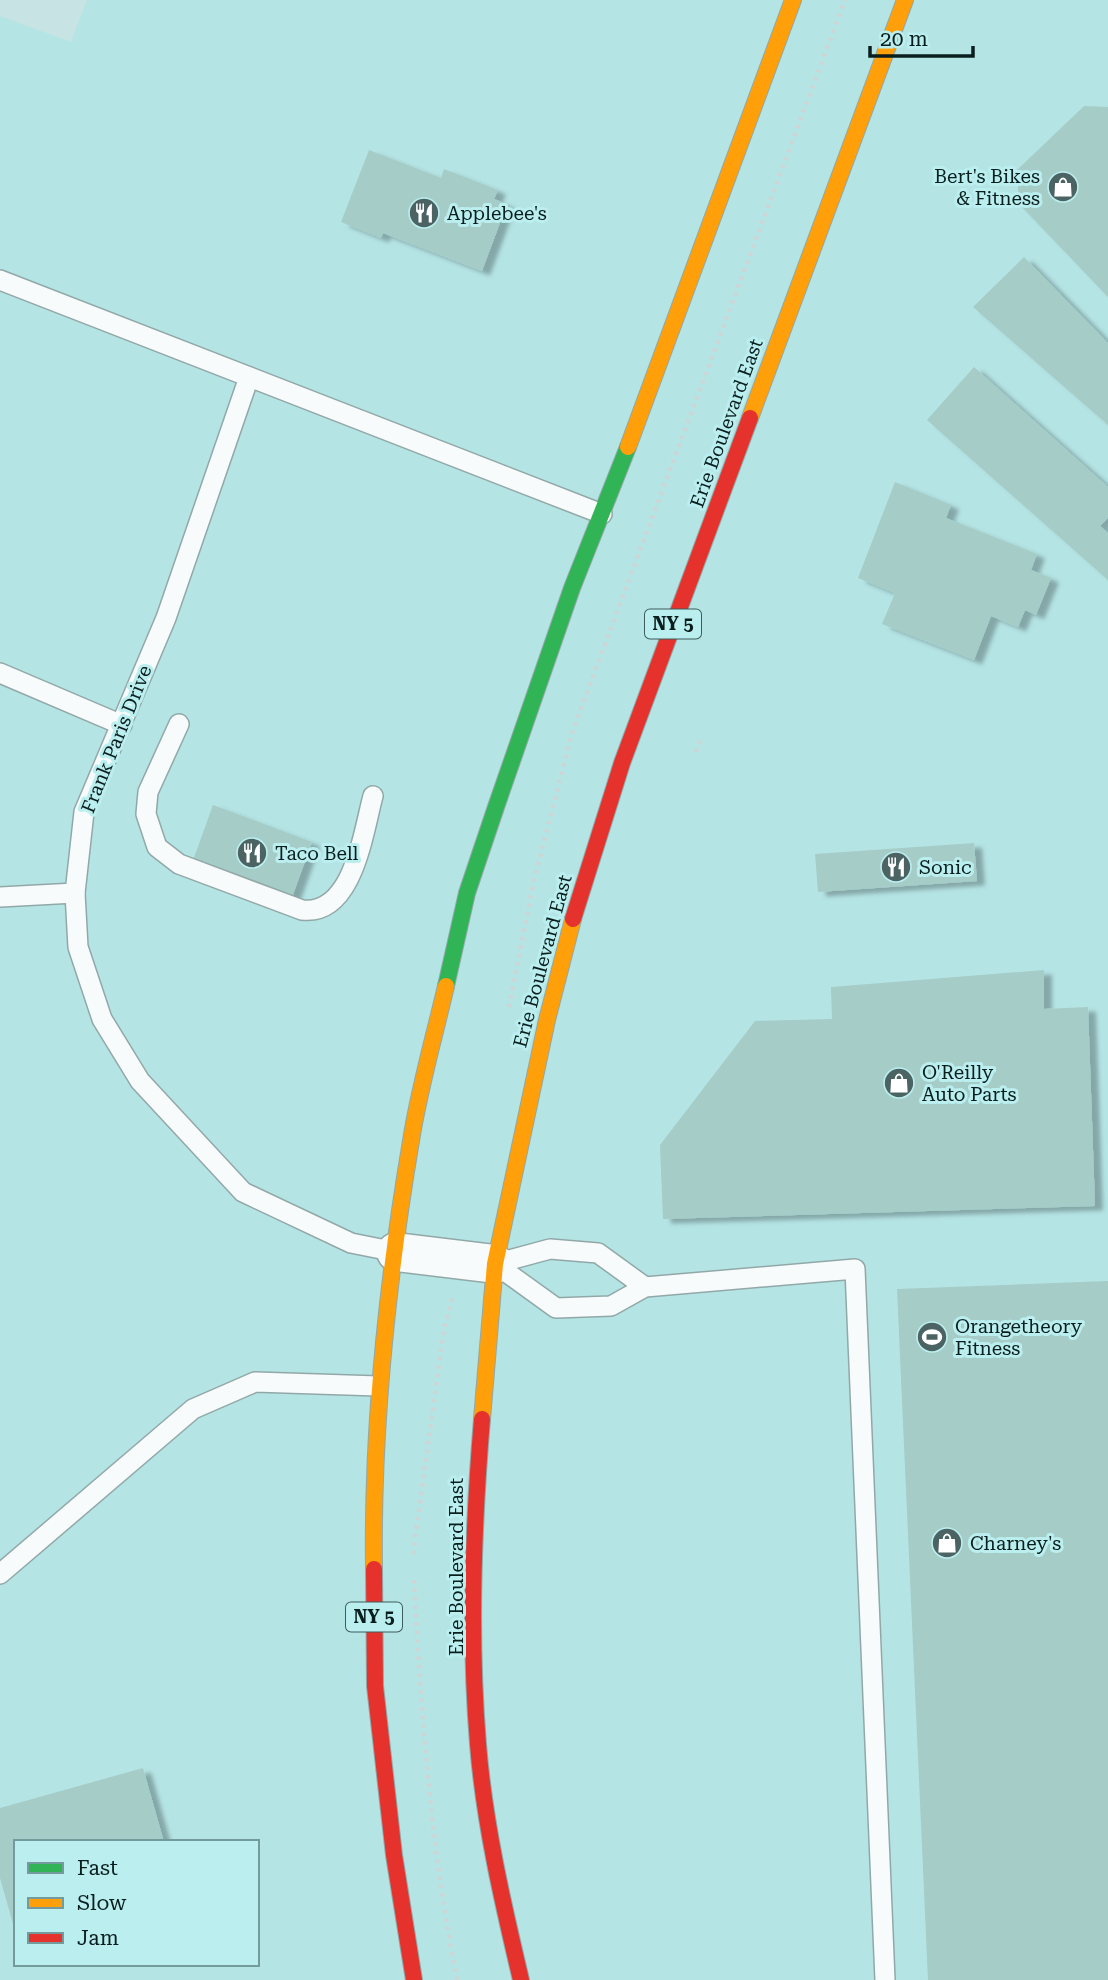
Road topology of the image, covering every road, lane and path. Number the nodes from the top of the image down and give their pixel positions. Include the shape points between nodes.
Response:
1 (793, 0) edge
2 (905, 0) edge
3 (0, 281) edge
4 (249, 377) junction
5 (602, 514) junction
6 (0, 673) edge
7 (179, 724) dead end
8 (122, 726) junction
9 (700, 740) dead end
10 (696, 752) dead end
11 (373, 796) dead end
12 (75, 893) junction
13 (0, 897) edge
14 (396, 1252) junction
15 (495, 1265) junction
16 (645, 1287) junction
17 (378, 1386) junction
18 (0, 1574) edge
19 (414, 1980) edge
20 (521, 1980) edge
21 (885, 1980) edge

1 - 5 main road, NY 5
2 - 15 main road, Erie Boulevard East / NY 5 via 622,763 566,940
3 - 4 lane
4 - 5 lane
4 - 8 lane, Frank Paris Drive via 166,618
5 - 14 main road, NY 5 via 467,893 411,1139
6 - 8 lane
7 - 11 lane via 148,792 146,814 157,847 179,864 265,897 314,912 330,904 354,868
8 - 12 lane, Frank Paris Drive via 84,812
9 - 10 path
12 - 13 lane
12 - 14 lane, Frank Paris Drive via 78,947 102,1019 140,1081 243,1192 351,1243
14 - 15 street
14 - 17 main road, NY 5
15 - 16 lane via 550,1249 598,1253
15 - 16 lane via 556,1308 611,1306
15 - 20 main road, Erie Boulevard East / NY 5 via 473,1530 478,1745 503,1904
16 - 21 lane via 856,1269
17 - 18 lane via 255,1382 193,1409
17 - 19 main road, NY 5 via 373,1490 375,1686

